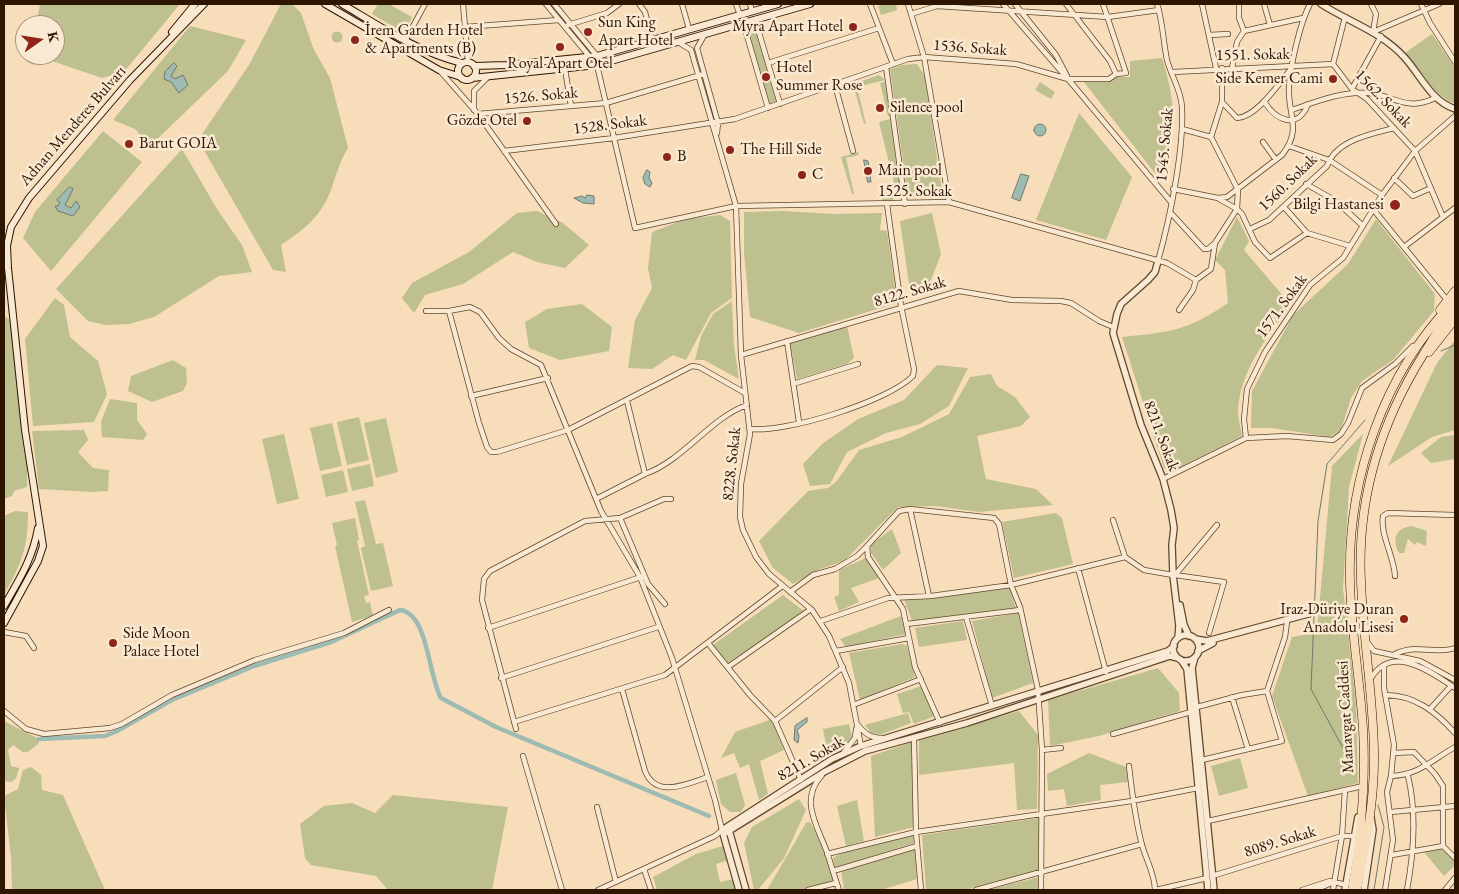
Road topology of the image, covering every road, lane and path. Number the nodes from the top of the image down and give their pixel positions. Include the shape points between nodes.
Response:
1 (195, 4) edge
2 (204, 4) edge
3 (325, 4) edge
4 (342, 4) edge
5 (425, 4) edge
6 (463, 4) edge
7 (546, 4) edge
8 (555, 4) edge
9 (619, 4) edge
10 (639, 4) edge
11 (682, 4) edge
12 (736, 4) edge
13 (750, 4) edge
14 (778, 4) edge
15 (810, 4) edge
16 (870, 4) edge
17 (906, 4) edge
18 (1003, 4) edge
19 (1015, 4) edge
20 (1066, 4) edge
21 (1103, 4) edge
22 (1157, 4) edge
23 (1202, 4) edge
24 (1239, 4) edge
25 (1264, 4) edge
26 (1310, 4) edge
27 (1321, 4) edge
28 (1371, 4) edge
29 (1421, 4) edge
30 (1439, 4) edge
31 (1159, 10) junction
32 (752, 11) junction
33 (1423, 11) junction
34 (1010, 12) junction
35 (1023, 13) junction
36 (740, 14) junction
37 (911, 14) junction
38 (1076, 16) junction
39 (1108, 17) junction
40 (1345, 17) junction
41 (1303, 18) junction
42 (755, 19) junction
43 (559, 20) junction
44 (743, 22) junction
45 (570, 24) junction
46 (1270, 25) junction
47 (564, 26) junction
48 (465, 27) junction
49 (879, 28) junction
50 (689, 29) junction
51 (1244, 32) junction
52 (1373, 32) junction
53 (705, 34) junction
54 (1228, 34) dead end
55 (1209, 35) junction
56 (1381, 36) junction
57 (652, 40) junction
58 (405, 41) junction
59 (678, 42) junction
60 (159, 48) junction
61 (593, 57) junction
62 (924, 57) junction
63 (1455, 62) edge
64 (768, 63) junction
65 (468, 64) junction
66 (597, 64) junction
67 (893, 64) junction
68 (1333, 64) junction
69 (886, 66) junction
70 (1293, 67) junction
71 (1216, 68) junction
72 (1222, 68) junction
73 (1232, 68) junction
74 (565, 69) junction
75 (439, 70) junction
76 (1173, 72) junction
77 (704, 74) junction
78 (1116, 74) junction
79 (698, 76) junction
80 (488, 77) junction
81 (461, 78) junction
82 (472, 78) junction
83 (1068, 79) junction
84 (835, 85) junction
85 (1352, 89) junction
86 (1359, 94) junction
87 (1435, 98) junction
88 (1264, 100) junction
89 (1222, 102) junction
90 (606, 103) junction
91 (780, 104) junction
92 (1308, 104) junction
93 (571, 106) junction
94 (768, 108) junction
95 (1455, 109) edge
96 (474, 110) junction
97 (1292, 110) junction
98 (478, 114) junction
99 (1455, 116) edge
100 (1293, 121) junction
101 (718, 123) junction
102 (711, 124) junction
103 (1394, 128) junction
104 (1182, 129) junction
105 (717, 135) junction
106 (1211, 137) junction
107 (614, 138) junction
108 (1263, 142) dead end
109 (1289, 146) junction
110 (504, 151) junction
111 (853, 151) dead end
112 (1415, 151) junction
113 (1276, 160) junction
114 (1330, 160) junction
115 (1394, 178) junction
116 (1306, 184) junction
117 (1431, 188) junction
118 (1173, 189) junction
119 (1238, 190) junction
120 (1382, 194) junction
121 (1218, 198) junction
122 (949, 202) junction
123 (1171, 202) junction
124 (887, 204) junction
125 (905, 204) junction
126 (736, 206) junction
127 (1284, 207) junction
128 (1455, 208) edge
129 (1237, 209) junction
130 (1373, 209) junction
131 (1170, 212) junction
132 (1443, 217) junction
133 (556, 224) dead end
134 (1363, 226) junction
135 (1250, 229) junction
136 (1308, 233) junction
137 (1215, 243) junction
138 (1350, 246) junction
139 (1404, 247) junction
140 (1158, 261) junction
141 (1196, 280) junction
142 (1455, 291) edge
143 (1451, 300) edge
144 (901, 306) junction
145 (1455, 309) edge
146 (1179, 310) dead end
147 (426, 311) dead end
148 (449, 311) junction
149 (1455, 319) edge
150 (1113, 327) junction
151 (787, 341) junction
152 (1413, 346) junction
153 (741, 354) junction
154 (1410, 358) junction
155 (1418, 362) junction
156 (858, 364) dead end
157 (548, 378) junction
158 (793, 384) junction
159 (745, 394) junction
160 (471, 396) junction
161 (627, 401) junction
162 (747, 405) junction
163 (799, 422) junction
164 (568, 430) junction
165 (750, 430) junction
166 (1246, 438) junction
167 (645, 474) junction
168 (1163, 479) junction
169 (596, 499) junction
170 (671, 499) dead end
171 (910, 510) junction
172 (1455, 516) edge
173 (620, 518) junction
174 (606, 520) junction
175 (1113, 520) dead end
176 (39, 522) junction
177 (1216, 525) dead end
178 (867, 546) junction
179 (1125, 557) junction
180 (1078, 568) junction
181 (1174, 575) junction
182 (642, 576) junction
183 (1394, 576) dead end
184 (1011, 585) junction
185 (782, 587) junction
186 (790, 592) junction
187 (896, 596) junction
188 (929, 596) junction
189 (665, 604) dead end
190 (4, 606) edge
191 (811, 609) junction
192 (389, 610) dead end
193 (1020, 610) junction
194 (966, 617) junction
195 (820, 621) junction
196 (1286, 622) junction
197 (4, 623) edge
198 (907, 624) junction
199 (658, 626) junction
200 (488, 628) junction
201 (4, 632) edge
202 (1209, 633) dead end
203 (908, 638) junction
204 (1178, 638) junction
205 (1192, 638) junction
206 (1366, 641) junction
207 (708, 643) junction
208 (1174, 646) junction
209 (34, 648) dead end
210 (1455, 648) edge
211 (836, 652) junction
212 (1197, 654) junction
213 (1394, 654) junction
214 (1180, 659) junction
215 (1384, 665) junction
216 (728, 667) junction
217 (843, 667) junction
218 (675, 669) junction
219 (1106, 672) junction
220 (502, 678) junction
221 (920, 679) junction
222 (1455, 680) edge
223 (1370, 681) junction
224 (1453, 687) edge
225 (622, 689) junction
226 (1038, 690) junction
227 (1267, 691) junction
228 (1385, 695) junction
229 (1232, 697) junction
230 (1039, 700) junction
231 (853, 705) junction
232 (992, 706) junction
233 (1197, 708) junction
234 (1430, 709) junction
235 (4, 711) edge
236 (1191, 712) junction
237 (775, 720) junction
238 (514, 722) junction
239 (856, 723) junction
240 (940, 723) junction
241 (516, 729) dead end
242 (1455, 733) edge
243 (1112, 734) dead end
244 (890, 737) junction
245 (914, 738) junction
246 (861, 746) junction
247 (1455, 747) edge
248 (1061, 748) dead end
249 (1248, 749) junction
250 (1042, 750) junction
251 (1393, 753) junction
252 (523, 756) dead end
253 (832, 759) junction
254 (1202, 760) junction
255 (1129, 766) dead end
256 (1427, 766) junction
257 (824, 772) junction
258 (1391, 776) junction
259 (1408, 776) junction
260 (708, 778) junction
261 (801, 780) junction
262 (1363, 786) junction
263 (1198, 788) junction
264 (1345, 790) junction
265 (1362, 800) junction
266 (1132, 801) junction
267 (1455, 806) edge
268 (597, 807) dead end
269 (1444, 809) junction
270 (1413, 811) junction
271 (1371, 812) junction
272 (1391, 812) junction
273 (1042, 813) junction
274 (1208, 821) junction
275 (725, 829) junction
276 (916, 832) junction
277 (1342, 836) junction
278 (1355, 836) junction
279 (1142, 844) junction
280 (917, 846) junction
281 (1443, 846) junction
282 (1414, 853) junction
283 (828, 854) junction
284 (1392, 855) junction
285 (1455, 858) edge
286 (644, 869) junction
287 (833, 871) junction
288 (1042, 872) junction
289 (1209, 877) junction
290 (1455, 878) edge
291 (616, 882) junction
292 (1334, 882) junction
293 (836, 883) junction
294 (1453, 884) edge
295 (1347, 888) edge
296 (562, 890) edge
297 (598, 890) edge
298 (651, 890) edge
299 (739, 890) edge
300 (746, 890) edge
301 (808, 890) edge
302 (838, 890) edge
303 (921, 890) edge
304 (976, 890) edge
305 (1041, 890) edge
306 (1159, 890) edge
307 (1208, 890) edge
308 (1214, 890) edge
309 (1302, 890) edge
310 (1319, 890) edge
311 (1333, 890) edge
312 (1357, 890) edge
313 (1364, 890) edge
314 (1385, 890) edge
315 (1408, 890) edge
316 (1445, 890) edge

1 - 60 main road, Adnan Menderes Bulvarı
2 - 60 main road, Adnan Menderes Bulvarı
3 - 75 main road
4 - 58 main road
5 - 58 street
6 - 48 street
7 - 43 street
8 - 45 street
9 - 45 street via 607,13
10 - 57 street via 645,12
11 - 50 street
12 - 36 street
13 - 32 street
14 - 32 main road
15 - 42 main road
16 - 49 street
17 - 37 street
18 - 34 street
19 - 35 street
20 - 38 street
21 - 39 street
22 - 31 street, 1545. Sokak
23 - 55 street
24 - 51 street
25 - 46 street
26 - 41 street
27 - 40 street
28 - 52 street via 1376,14
29 - 33 street
30 - 33 street
31 - 39 street
31 - 76 street, 1545. Sokak
32 - 36 main road
33 - 52 street
33 - 63 street
34 - 35 street
34 - 37 street via 937,6
34 - 83 street
35 - 38 street
35 - 83 street via 1056,54
36 - 50 main road
37 - 62 street
38 - 39 street
38 - 78 street
39 - 78 street via 1126,73
40 - 52 street
40 - 68 street
41 - 46 street
41 - 70 street
42 - 44 main road
42 - 64 street
43 - 47 street
43 - 48 street
44 - 53 main road
44 - 94 street
45 - 47 street
45 - 61 street
46 - 51 street
47 - 61 street
48 - 65 street
49 - 64 street
49 - 67 street
50 - 57 main road
51 - 73 street via 1237,42
52 - 56 street
53 - 59 main road
53 - 77 street via 698,48
54 - 55 street
55 - 71 street
56 - 85 street
56 - 87 street via 1405,58
57 - 61 main road
58 - 65 main road via 425,51
59 - 66 main road
59 - 79 street via 691,50
60 - 176 main road, Adnan Menderes Bulvarı via 28,198 8,236 8,268 25,430
61 - 65 main road via 506,66
62 - 67 street, 1536. Sokak
62 - 83 street, 1536. Sokak via 1016,64
62 - 122 street
64 - 91 street
65 - 81 main road via 458,70
65 - 82 main road via 475,74
66 - 74 main road
66 - 90 street
67 - 69 street, 1536. Sokak
68 - 70 street, 1551. Sokak
68 - 85 street, 1562. Sokak
69 - 84 street, 1536. Sokak
69 - 125 street
70 - 73 street, 1551. Sokak
70 - 88 street
70 - 97 street via 1289,85
71 - 72 street, 1551. Sokak
71 - 76 street, 1551. Sokak
72 - 73 street, 1551. Sokak
72 - 89 street
74 - 80 main road
74 - 93 street
75 - 81 main road
75 - 96 street
76 - 104 street, 1545. Sokak via 1180,89
77 - 79 street, 1526. Sokak
77 - 101 street
78 - 83 street, 1536. Sokak via 1109,79
79 - 90 street, 1526. Sokak
79 - 102 street
80 - 82 main road
80 - 96 street via 474,91
81 - 82 main road
83 - 123 street
84 - 91 street, 1536. Sokak
84 - 111 street
85 - 86 street, 1562. Sokak
86 - 87 street via 1374,94 1416,105
86 - 92 street
86 - 103 street, 1562. Sokak
87 - 95 street
88 - 89 street via 1246,118 1237,118
88 - 100 street via 1286,121
89 - 106 street
90 - 93 street, 1526. Sokak
90 - 107 street
91 - 94 street, 1536. Sokak
92 - 97 street
92 - 100 street via 1304,114
93 - 98 street, 1526. Sokak
94 - 101 street, 1536. Sokak
96 - 98 street
97 - 100 street
98 - 110 street
99 - 112 street, 1571. Sokak
100 - 109 street
101 - 102 street, 1528. Sokak
101 - 105 street
102 - 105 street
102 - 107 street, 1528. Sokak
103 - 112 street, 1562. Sokak
103 - 114 street, 1560. Sokak via 1361,137 1343,147
104 - 106 street
104 - 118 street, 1545. Sokak
105 - 126 street, 8228. Sokak
106 - 119 street
107 - 110 street, 1528. Sokak
107 - 126 street, 1525. Sokak via 635,228
108 - 113 street
109 - 113 street
109 - 114 street
110 - 133 street
112 - 115 street, 1571. Sokak
112 - 117 street, 1562. Sokak
113 - 119 street
114 - 116 street, 1560. Sokak
114 - 120 street
115 - 117 street via 1413,196
115 - 120 street, 1571. Sokak
116 - 127 street, 1560. Sokak
116 - 134 street via 1336,201
117 - 132 street, 1562. Sokak
118 - 121 street
118 - 123 street, 1545. Sokak
119 - 121 street
119 - 129 street
120 - 130 street, 1571. Sokak
121 - 129 street
122 - 125 street, 1525. Sokak
122 - 140 street, 1525. Sokak
123 - 131 street, 1545. Sokak
124 - 125 street, 1525. Sokak
124 - 126 street, 1525. Sokak
124 - 144 street
126 - 153 street, 8228. Sokak
127 - 135 street, 1560. Sokak via 1269,220
127 - 136 street
128 - 132 street
129 - 135 street
129 - 137 street
130 - 134 street, 1571. Sokak
130 - 139 street
131 - 137 street via 1204,248 1211,248
131 - 140 street, 1545. Sokak
132 - 139 street
134 - 138 street, 1571. Sokak
135 - 136 street via 1255,242 1270,258
136 - 138 street
137 - 141 street via 1211,269
138 - 166 street, 1571. Sokak via 1344,258 1310,285 1251,376 1245,401
139 - 143 street
140 - 141 street, 1525. Sokak
140 - 150 street via 1155,272 1121,304
141 - 146 street
142 - 143 highway
143 - 152 highway
143 - 154 highway, Manavgat Caddesi
144 - 150 street, 8122. Sokak via 959,291 1012,300 1061,301 1071,303 1099,322
144 - 151 street, 8122. Sokak
144 - 163 street via 913,376 898,388 867,402
145 - 155 highway, Manavgat Caddesi
147 - 148 street
148 - 157 street via 470,307 480,312 499,338 511,349 541,365
148 - 160 street
149 - 155 highway
150 - 168 street, 8211. Sokak via 1141,425
151 - 153 street, 8122. Sokak
151 - 158 street
152 - 154 highway
152 - 166 street via 1396,364 1362,388 1348,423 1333,440 1287,436
153 - 159 street, 8228. Sokak
154 - 262 highway, Manavgat Caddesi via 1387,400 1368,448 1352,530 1350,584 1363,730
155 - 206 highway, Manavgat Caddesi via 1394,404 1384,430 1364,504 1361,582
156 - 158 street
157 - 160 street
157 - 164 street
158 - 163 street
159 - 161 street via 692,366
159 - 162 street, 8228. Sokak
160 - 164 street via 483,437 492,452
161 - 164 street
161 - 167 street
162 - 165 street, 8228. Sokak
162 - 167 street via 726,417 664,466
163 - 165 street
164 - 169 street
165 - 185 street, 8228. Sokak via 741,484 740,517 756,557
166 - 168 street
167 - 169 street
168 - 181 street, 8211. Sokak via 1174,528
169 - 174 street
170 - 173 street via 664,498
171 - 178 street via 899,511
171 - 184 street via 994,518 999,524
171 - 188 street
172 - 183 street via 1388,513 1383,516
173 - 174 street
173 - 182 street
174 - 182 street
174 - 200 street via 585,521 490,571 481,589
175 - 179 street
176 - 190 main road, Adnan Menderes Bulvarı via 35,548 28,565
176 - 197 main road, Adnan Menderes Bulvarı via 43,546 38,561
177 - 181 street
178 - 186 street via 857,556 835,569 814,575
178 - 187 street via 868,557
179 - 180 street
179 - 181 street via 1144,570
180 - 184 street
180 - 219 street
181 - 202 street via 1224,582
181 - 204 street, 8211. Sokak
181 - 205 street via 1184,625
182 - 189 street
182 - 199 street
182 - 200 street
184 - 188 street
184 - 193 street
185 - 186 street, 8228. Sokak
185 - 207 street
186 - 191 street, 8228. Sokak
187 - 188 street
187 - 195 street
187 - 198 street
191 - 195 street, 8228. Sokak
191 - 216 street
192 - 235 street via 344,633 236,667 172,695 110,728 44,734 26,729
193 - 194 street
193 - 226 street
194 - 198 street
194 - 232 street
195 - 211 street, 8228. Sokak
196 - 205 street via 1308,614 1207,641
196 - 212 street via 1208,644
196 - 227 street via 1285,637
198 - 203 street
199 - 218 street
199 - 220 street
200 - 220 street
201 - 209 street via 26,636
203 - 211 street
203 - 221 street
204 - 205 street
204 - 208 street
205 - 212 street
206 - 213 street via 1374,651
206 - 223 highway, Manavgat Caddesi
207 - 216 street
207 - 218 street
208 - 214 street via 1174,653
208 - 219 street via 1168,651
210 - 213 street via 1407,648
211 - 217 street, 8228. Sokak
212 - 214 street via 1187,661
212 - 233 street via 1192,668
213 - 222 street via 1420,661
214 - 230 street via 1170,656
214 - 236 street via 1187,669
215 - 223 street
215 - 224 street via 1401,661 1426,669
215 - 228 street
216 - 237 street
217 - 231 street, 8228. Sokak
217 - 237 street
218 - 225 street
218 - 260 street
219 - 226 street, 8211. Sokak
220 - 238 street
221 - 231 street
221 - 240 street
223 - 271 highway, Manavgat Caddesi via 1374,752
224 - 234 street
225 - 238 street
225 - 260 street via 645,771 651,781 672,788
226 - 230 street
226 - 232 street, 8211. Sokak
227 - 229 street
227 - 249 street via 1282,741
228 - 234 street via 1404,696
228 - 251 street
229 - 233 street
229 - 249 street
230 - 245 street
230 - 250 street
231 - 239 street, 8228. Sokak
232 - 240 street, 8211. Sokak
233 - 254 street
234 - 242 street
236 - 243 street
236 - 263 street
237 - 261 street
238 - 241 street
239 - 244 street via 864,733 874,738
239 - 246 street, 8228. Sokak
239 - 253 street via 855,738 849,748
240 - 244 street, 8211. Sokak
244 - 246 street, 8211. Sokak
245 - 257 street via 865,751
245 - 276 street
246 - 253 street, 8211. Sokak
247 - 256 street
248 - 250 street
249 - 254 street
250 - 273 street
251 - 256 street via 1412,752
251 - 258 street
252 - 296 street
253 - 261 street, 8211. Sokak
254 - 274 street
255 - 266 street
256 - 259 street
256 - 269 street via 1442,786
257 - 275 street
257 - 283 street via 810,794 811,811
258 - 259 street
258 - 272 street via 1387,792
259 - 270 street
260 - 275 street
261 - 275 street, 8211. Sokak
262 - 264 street
262 - 265 highway, Manavgat Caddesi
263 - 266 street
263 - 289 street
264 - 274 street
264 - 277 street
265 - 278 street
265 - 295 highway, Manavgat Caddesi via 1361,831
266 - 273 street
266 - 279 street
267 - 269 street
268 - 291 street
269 - 270 street
269 - 281 street
270 - 272 street
270 - 282 street
271 - 312 highway, Manavgat Caddesi
271 - 313 street via 1373,830
272 - 284 street
273 - 276 street
273 - 288 street
274 - 289 street
275 - 286 street
275 - 299 street
275 - 300 street
276 - 280 street
276 - 283 street
277 - 278 street, 8089. Sokak
277 - 289 street, 8089. Sokak
277 - 292 street
278 - 295 street
279 - 288 street
279 - 306 street
280 - 287 street
280 - 303 street
281 - 282 street
281 - 285 street
282 - 284 street
282 - 315 street
283 - 287 street
284 - 314 street
286 - 291 street
286 - 298 street
287 - 293 street
288 - 304 street
288 - 305 street
289 - 306 street, 8089. Sokak
289 - 307 street
289 - 308 street
290 - 294 street
291 - 297 street
292 - 295 street
292 - 309 street
292 - 310 street
292 - 311 street
293 - 301 street
293 - 302 street
294 - 316 street

